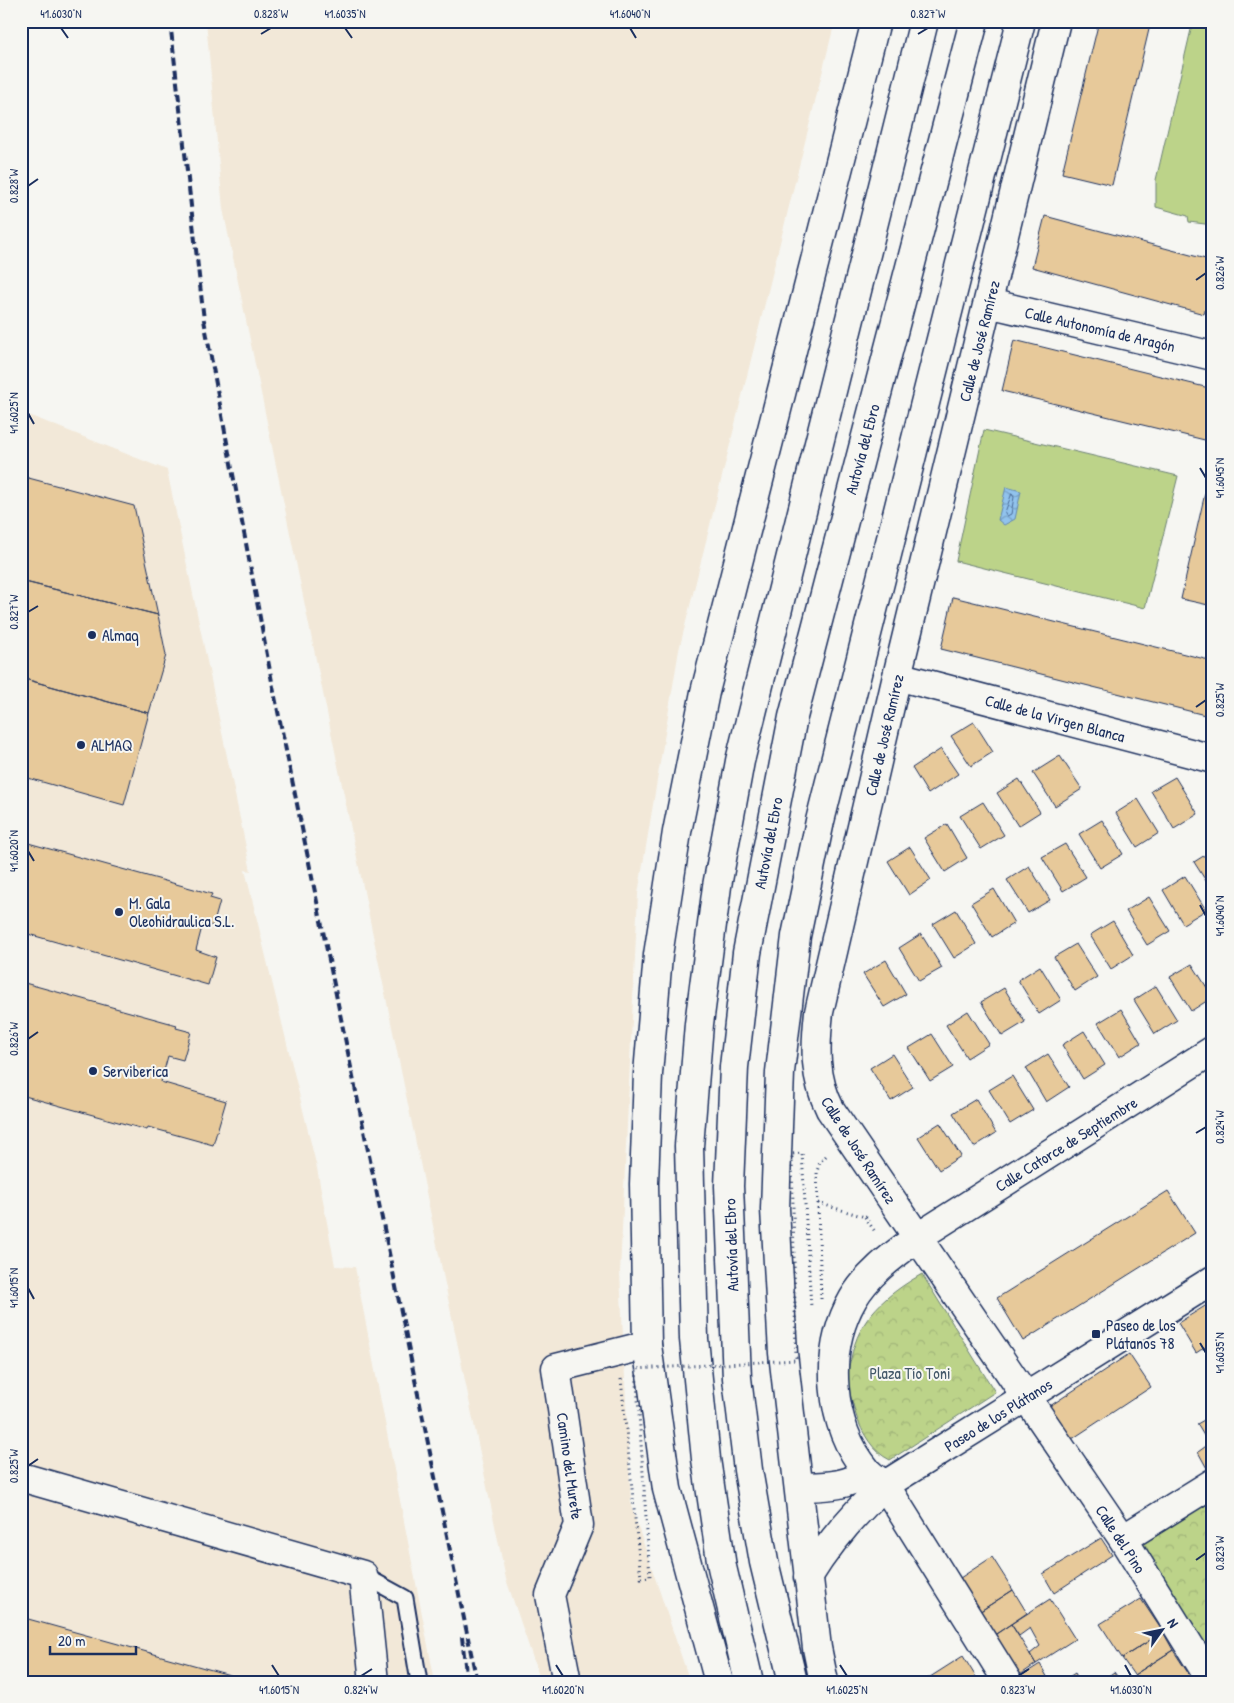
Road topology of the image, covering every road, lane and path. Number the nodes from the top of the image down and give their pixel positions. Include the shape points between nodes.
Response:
1 (876, 21) edge
2 (924, 21) edge
3 (974, 21) edge
4 (1021, 21) edge
5 (1056, 21) edge
6 (988, 303) junction
7 (1213, 356) edge
8 (897, 676) junction
9 (1213, 759) edge
10 (1213, 1050) edge
11 (849, 1139) junction
12 (891, 1199) junction
13 (818, 1203) junction
14 (918, 1237) junction
15 (1213, 1280) edge
16 (647, 1345) junction
17 (621, 1379) dead end
18 (1027, 1398) junction
19 (21, 1477) edge
20 (877, 1479) junction
21 (1213, 1483) edge
22 (799, 1487) junction
23 (1123, 1539) junction
24 (363, 1575) junction
25 (808, 1577) junction
26 (374, 1682) edge
27 (418, 1682) edge
28 (567, 1682) edge
29 (719, 1682) edge
30 (749, 1682) edge
31 (793, 1682) edge
32 (824, 1682) edge
33 (1008, 1682) edge
34 (1212, 1682) edge

1 - 16 main road via 705,692 677,832 658,955 648,1074 644,1184
2 - 30 main road via 740,761 717,886 699,1024 689,1146 694,1339 706,1459 722,1568
3 - 31 main road, Autovía del Ebro via 793,717 747,952 734,1067 729,1186 737,1378 764,1562
4 - 22 main road via 842,728 796,936 780,1072 775,1208 783,1353
5 - 6 main road, Calle de José Ramírez
6 - 7 main road, Calle Autonomía de Aragón
6 - 8 main road, Calle de José Ramírez
8 - 9 main road, Calle de la Virgen Blanca
8 - 11 main road, Calle de José Ramírez via 818,1012 815,1042 820,1090
10 - 14 main road, Calle Catorce de Septiembre
11 - 12 main road, Calle de José Ramírez
11 - 13 path via 820,1162 817,1171
12 - 13 path via 865,1217
12 - 14 main road, Calle de José Ramírez
13 - 17 path, bridge via 821,1308 811,1307 802,1153 792,1154 796,1360 636,1369 650,1577 641,1578
14 - 18 main road, Calle de José Ramírez
14 - 20 main road via 863,1284 852,1300 837,1338 834,1384 838,1411 846,1434
15 - 18 main road, Paseo de los Plátanos
16 - 28 main road, Camino del Murete via 556,1368 579,1525 550,1595
16 - 29 main road via 667,1489
18 - 20 main road, Paseo de los Plátanos
18 - 23 main road, Calle del Pino
19 - 24 main road
20 - 22 main road via 838,1486
20 - 25 main road, Paseo de los Plátanos
20 - 33 main road
21 - 23 main road
22 - 25 main road
23 - 34 main road, Calle del Pino
24 - 26 main road
24 - 27 lane via 405,1598
25 - 32 main road

